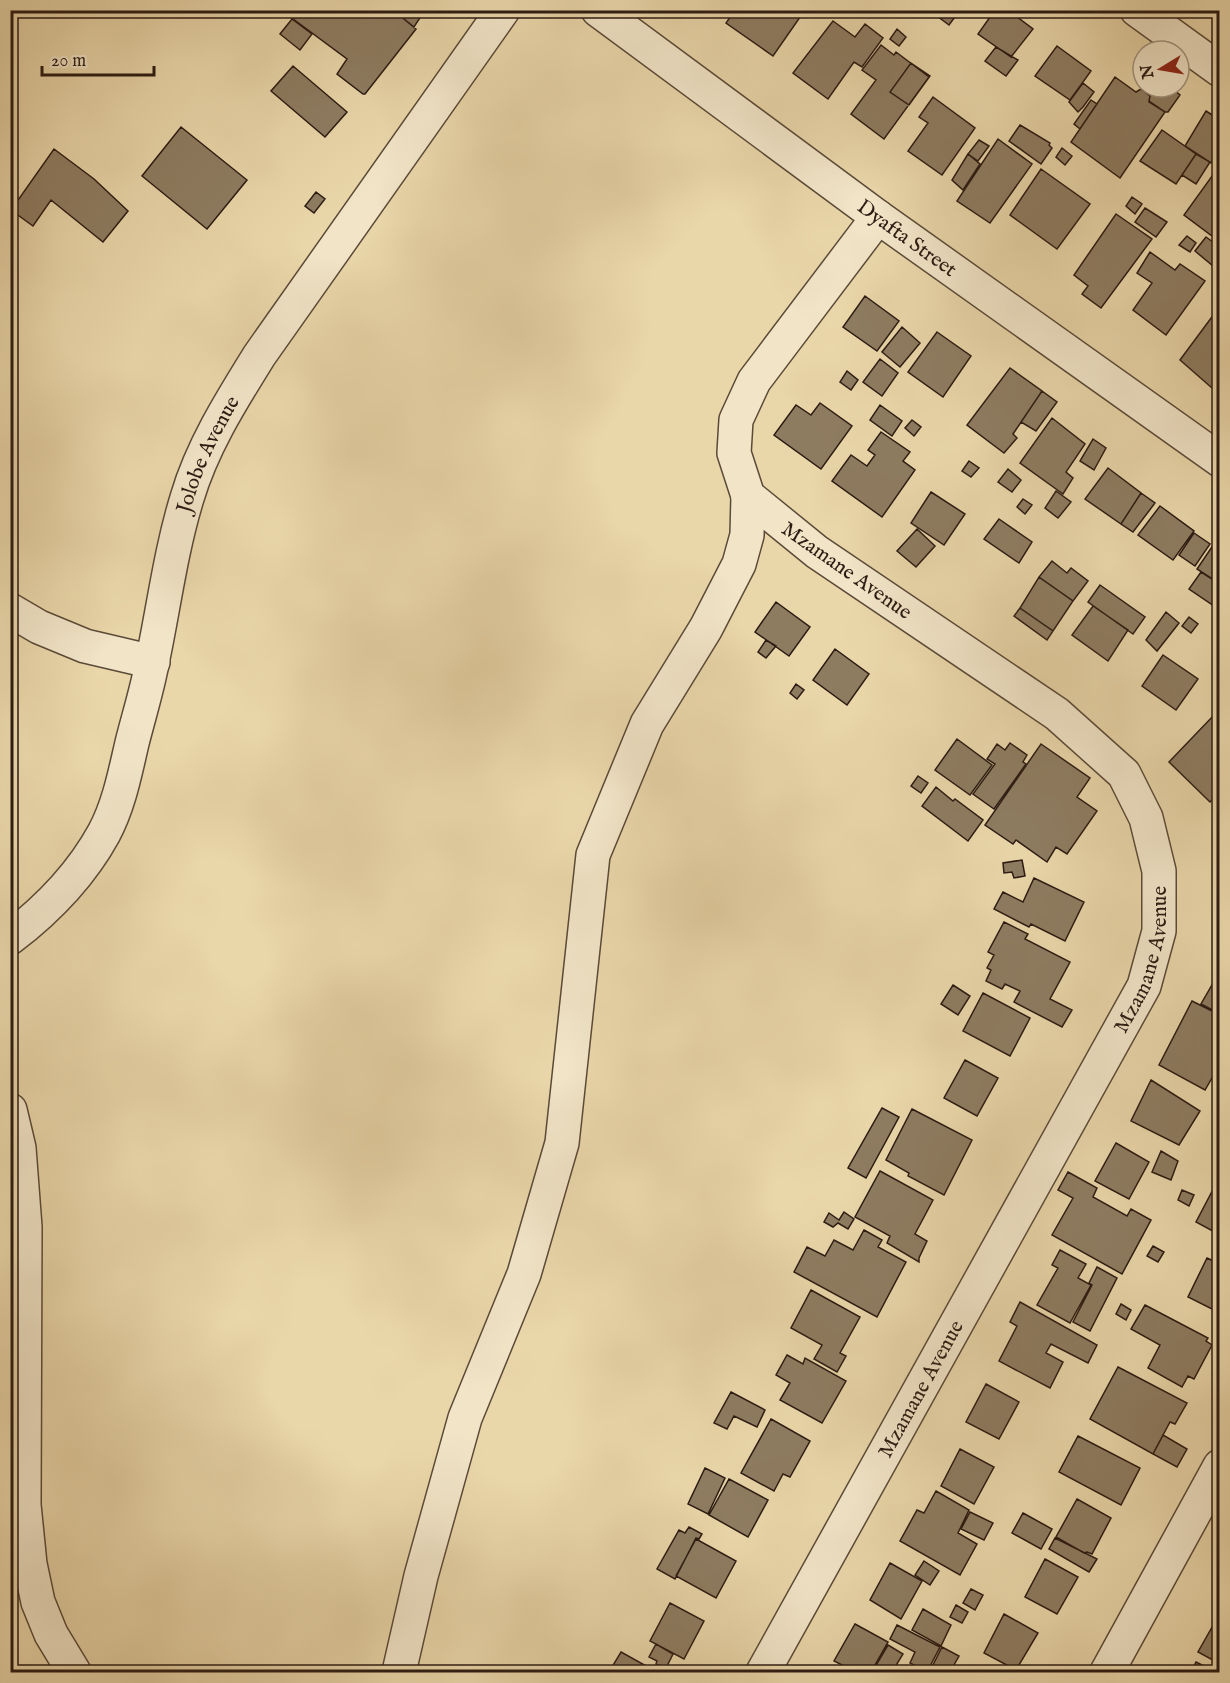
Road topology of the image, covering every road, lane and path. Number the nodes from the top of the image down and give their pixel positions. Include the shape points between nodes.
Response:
1 (503, 10) edge
2 (598, 10) edge
3 (1137, 10) edge
4 (1220, 70) edge
5 (878, 217) junction
6 (1220, 460) edge
7 (748, 496) junction
8 (10, 610) edge
9 (153, 662) junction
10 (10, 938) edge
11 (10, 1110) edge
12 (1220, 1466) edge
13 (74, 1672) edge
14 (399, 1672) edge
15 (763, 1672) edge
16 (1107, 1672) edge

1 - 9 street, Jolobe Avenue via 259,356 228,406 187,497
2 - 5 street, Dyafta Street
3 - 4 street
5 - 6 street, Dyafta Street
5 - 7 street via 754,381 736,420 734,453
7 - 14 street via 747,535 739,564 706,628 647,724 593,855 562,1143 524,1274 465,1418
7 - 15 street, Mzamane Avenue via 817,552 1057,714 1124,774 1146,818 1159,871 1159,931 1144,986
8 - 9 street via 85,646
9 - 10 street, Jolobe Avenue via 117,804 104,832 67,886
11 - 13 street via 19,1148 25,1227 24,1505 30,1564 38,1602 51,1634
12 - 16 street

